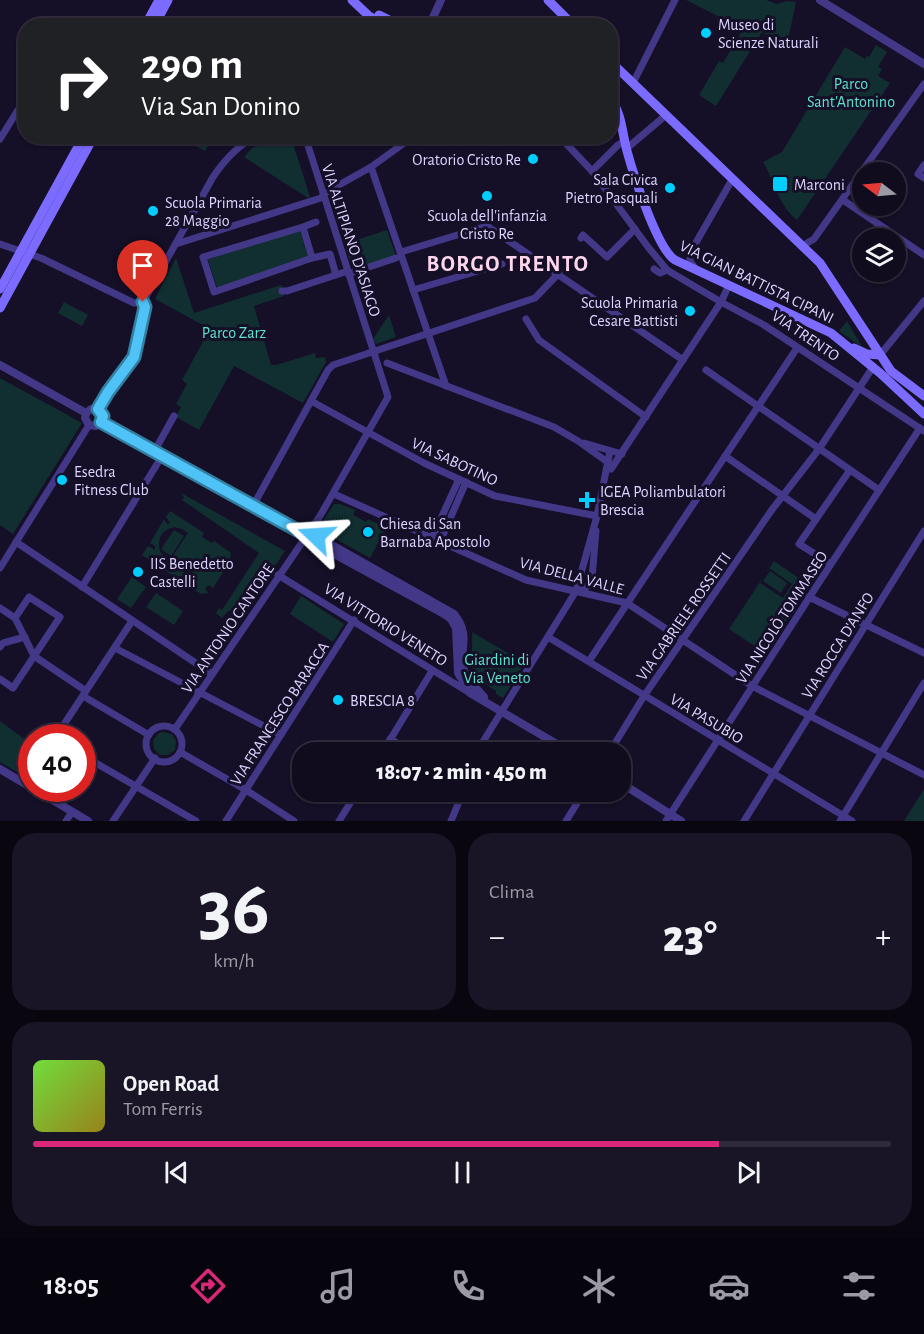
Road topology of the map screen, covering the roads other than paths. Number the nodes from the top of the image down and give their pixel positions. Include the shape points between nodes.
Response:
1 (159, 0) edge
2 (168, 0) edge
3 (352, 0) edge
4 (441, 0) edge
5 (548, 0) edge
6 (675, 0) edge
7 (820, 0) edge
8 (365, 11) junction
9 (149, 18) edge
10 (158, 18) edge
11 (372, 18) edge
12 (382, 18) edge
13 (433, 18) edge
14 (566, 18) edge
15 (924, 64) edge
16 (618, 69) edge
17 (633, 83) junction
18 (924, 84) edge
19 (18, 110) dead end
20 (618, 114) edge
21 (666, 115) junction
22 (0, 139) edge
23 (80, 144) edge
24 (89, 144) edge
25 (245, 144) edge
26 (308, 144) edge
27 (403, 144) edge
28 (567, 144) edge
29 (626, 145) junction
30 (924, 165) edge
31 (371, 167) junction
32 (592, 171) junction
33 (733, 178) junction
34 (924, 178) edge
35 (324, 196) junction
36 (843, 200) junction
37 (316, 222) dead end
38 (303, 227) junction
39 (635, 229) junction
40 (582, 236) dead end
41 (176, 243) junction
42 (0, 244) edge
43 (802, 246) junction
44 (25, 252) junction
45 (398, 255) junction
46 (924, 255) edge
47 (312, 258) junction
48 (502, 264) dead end
49 (654, 268) dead end
50 (695, 268) junction
51 (667, 270) junction
52 (348, 272) junction
53 (559, 273) junction
54 (336, 275) junction
55 (729, 285) junction
56 (0, 289) edge
57 (413, 290) junction
58 (282, 291) dead end
59 (143, 302) junction
60 (720, 302) junction
61 (924, 302) edge
62 (0, 308) edge
63 (526, 319) dead end
64 (427, 334) junction
65 (843, 343) junction
66 (797, 348) junction
67 (373, 352) junction
68 (880, 354) junction
69 (683, 360) junction
70 (387, 363) dead end
71 (0, 365) edge
72 (706, 370) dead end
73 (876, 370) junction
74 (891, 371) junction
75 (446, 386) junction
76 (858, 388) junction
77 (924, 396) edge
78 (311, 401) junction
79 (758, 408) junction
80 (98, 409) junction
81 (86, 413) junction
82 (924, 414) edge
83 (174, 416) dead end
84 (646, 417) junction
85 (101, 422) junction
86 (89, 425) junction
87 (922, 430) edge
88 (368, 432) junction
89 (578, 441) junction
90 (819, 449) junction
91 (610, 451) junction
92 (158, 454) junction
93 (622, 454) junction
94 (725, 456) junction
95 (610, 465) junction
96 (850, 470) junction
97 (463, 481) junction
98 (879, 490) junction
99 (334, 494) junction
100 (782, 496) junction
101 (253, 506) junction
102 (597, 516) junction
103 (816, 519) junction
104 (924, 531) edge
105 (306, 535) junction
106 (436, 540) junction
107 (16, 542) junction
108 (831, 564) junction
109 (0, 568) edge
110 (278, 575) junction
111 (82, 587) junction
112 (576, 591) junction
113 (809, 597) junction
114 (627, 603) junction
115 (0, 608) edge
116 (15, 618) junction
117 (354, 620) junction
118 (132, 621) junction
119 (865, 625) junction
120 (25, 637) junction
121 (548, 637) junction
122 (683, 640) junction
123 (0, 647) edge
124 (115, 648) junction
125 (924, 653) edge
126 (34, 656) junction
127 (589, 661) junction
128 (432, 671) junction
129 (212, 674) junction
130 (0, 679) edge
131 (924, 683) edge
132 (752, 686) junction
133 (199, 692) junction
134 (470, 693) junction
135 (84, 694) junction
136 (644, 696) junction
137 (490, 704) junction
138 (502, 711) junction
139 (810, 715) junction
140 (64, 724) edge
141 (175, 729) junction
142 (149, 735) junction
143 (281, 735) junction
144 (390, 739) junction
145 (718, 740) junction
146 (388, 742) edge
147 (395, 742) edge
148 (483, 742) edge
149 (554, 742) edge
150 (616, 742) edge
151 (180, 752) junction
152 (882, 752) junction
153 (155, 758) junction
154 (96, 763) edge
155 (0, 769) edge
156 (773, 773) junction
157 (924, 774) edge
158 (18, 780) edge
159 (137, 786) junction
160 (246, 790) junction
161 (631, 790) edge
162 (55, 802) edge
163 (351, 802) edge
164 (459, 802) edge
165 (578, 802) edge
166 (72, 812) junction
167 (668, 818) edge
168 (842, 818) edge
169 (66, 821) edge
170 (88, 821) edge
171 (113, 821) edge
172 (196, 821) edge
173 (226, 821) edge
174 (294, 821) edge
175 (339, 821) edge
176 (451, 821) edge
177 (566, 821) edge
178 (681, 821) edge
179 (744, 821) edge
180 (852, 821) edge

1 - 9 main road
2 - 10 main road
3 - 8 main road
4 - 13 street
5 - 14 main road
6 - 17 street
7 - 15 street
8 - 11 main road
8 - 12 main road
16 - 17 main road
17 - 21 main road
18 - 36 street
19 - 22 street
20 - 29 main road, VIA GIAN BATTISTA CIPANI
21 - 29 street
21 - 33 main road
23 - 44 main road
24 - 44 main road
25 - 41 street via 223,162
26 - 35 street, VIA ALTIPIANO D'ASIAGO
27 - 31 street
28 - 32 street, VIA TRENTO
29 - 32 street via 618,145
29 - 50 main road, VIA GIAN BATTISTA CIPANI via 663,248 670,257
30 - 34 street via 918,174
31 - 35 street
31 - 45 street
32 - 39 street, VIA TRENTO
33 - 43 main road
33 - 50 street via 690,253
35 - 41 street
35 - 52 street, VIA ALTIPIANO D'ASIAGO
36 - 43 street via 814,239
36 - 46 street
37 - 38 street
38 - 47 street
38 - 47 street via 203,257 214,292
39 - 40 street via 607,257
39 - 51 street, VIA TRENTO
41 - 59 street
42 - 44 street
43 - 68 main road via 820,264
44 - 56 main road
44 - 59 street via 134,303
44 - 62 main road
45 - 52 street
45 - 53 street via 487,225
45 - 57 street
47 - 54 street via 330,254
48 - 57 street
49 - 51 street, VIA TRENTO via 660,273
50 - 55 main road, VIA GIAN BATTISTA CIPANI
51 - 60 street, VIA TRENTO
52 - 54 street
52 - 67 street, VIA ALTIPIANO D'ASIAGO
53 - 64 street via 535,298
53 - 69 street
54 - 58 street
55 - 60 street
55 - 65 main road, VIA GIAN BATTISTA CIPANI via 825,330
57 - 64 street
59 - 80 street via 134,357
60 - 66 street, VIA TRENTO
60 - 69 street
61 - 68 street
63 - 84 street via 539,340
64 - 67 street
64 - 75 street
65 - 68 main road via 867,354
65 - 73 main road, VIA GIAN BATTISTA CIPANI
66 - 76 street, VIA TRENTO
66 - 79 street
67 - 78 street via 333,365
67 - 88 street, VIA ANTONIO CANTORE via 388,397
68 - 74 main road
69 - 84 street
70 - 75 street
71 - 81 street
72 - 79 street
73 - 74 main road via 875,366
73 - 76 street, VIA GABRIELE ROSSETTI
73 - 82 main road, VIA GIAN BATTISTA CIPANI
74 - 77 main road
75 - 89 street via 541,421
76 - 87 street, VIA TRENTO
76 - 90 street, VIA GABRIELE ROSSETTI
78 - 88 street, VIA SABOTINO
78 - 101 street
79 - 90 street
79 - 94 street
80 - 81 street via 91,408
80 - 85 street via 103,416
81 - 86 street
83 - 92 street
84 - 93 street
85 - 86 street
85 - 92 street
86 - 107 street
87 - 98 street, VIA NICOLÒ TOMMASEO
88 - 97 street, VIA SABOTINO
88 - 99 street, VIA ANTONIO CANTORE
89 - 91 street
89 - 95 street
90 - 96 street
90 - 100 street, VIA GABRIELE ROSSETTI
91 - 93 street
91 - 95 street
92 - 101 street
92 - 111 street
93 - 95 street
94 - 100 street
94 - 114 street
95 - 102 street
96 - 98 street
96 - 103 street
97 - 102 street, VIA SABOTINO via 495,496
97 - 106 street
98 - 108 street, VIA NICOLÒ TOMMASEO
99 - 105 street, VIA ANTONIO CANTORE
99 - 106 street, VIA DELLA VALLE
100 - 103 street
100 - 122 street, VIA GABRIELE ROSSETTI
101 - 105 street
102 - 112 street
103 - 108 street via 799,544
104 - 119 street, VIA ROCCA D'ANFO
105 - 110 street, VIA ANTONIO CANTORE
105 - 134 street via 312,542 451,619 457,633 458,673
105 - 137 street via 316,536 454,614 465,634 466,675
106 - 112 street, VIA DELLA VALLE via 526,580
107 - 109 street
107 - 111 street
108 - 113 street, VIA NICOLÒ TOMMASEO
110 - 117 street, VIA VITTORIO VENETO
110 - 129 street, VIA ANTONIO CANTORE
111 - 118 street
112 - 114 street, VIA DELLA VALLE
112 - 121 street
113 - 119 street
113 - 132 street, VIA NICOLÒ TOMMASEO
114 - 122 street, VIA DELLA VALLE
114 - 127 street
115 - 116 street
116 - 120 street
116 - 126 street via 29,597 60,617
117 - 128 street, VIA VITTORIO VENETO
117 - 143 street, VIA FRANCESCO BARACCA
118 - 124 street
118 - 129 street
119 - 125 street
119 - 139 street, VIA ROCCA D'ANFO
120 - 123 street
120 - 126 street
121 - 127 street, VIA PASUBIO
121 - 138 street
122 - 132 street, VIA DELLA VALLE
122 - 136 street, VIA GABRIELE ROSSETTI
124 - 133 street
124 - 135 street
126 - 130 street via 14,688
126 - 135 street
127 - 136 street, VIA PASUBIO
128 - 134 street, VIA VITTORIO VENETO
128 - 144 street
129 - 133 street, VIA ANTONIO CANTORE
131 - 152 street
132 - 139 street, VIA DELLA VALLE
132 - 145 street, VIA NICOLÒ TOMMASEO
133 - 141 street, VIA ANTONIO CANTORE
133 - 143 street
134 - 137 street, VIA VITTORIO VENETO
135 - 140 street
135 - 142 street
136 - 145 street, VIA PASUBIO
136 - 150 street, VIA GABRIELE ROSSETTI
137 - 138 street, VIA VITTORIO VENETO
138 - 148 street
138 - 149 street, VIA VITTORIO VENETO
139 - 152 street, VIA DELLA VALLE
139 - 156 street, VIA ROCCA D'ANFO
141 - 142 street via 158,727
141 - 151 street via 182,741
142 - 153 street via 147,745
143 - 160 street, VIA FRANCESCO BARACCA
144 - 146 street
144 - 147 street
145 - 156 street, VIA PASUBIO
145 - 167 street, VIA NICOLÒ TOMMASEO
151 - 153 street via 168,761
151 - 160 street
152 - 157 street, VIA DELLA VALLE
152 - 168 street
153 - 159 street
154 - 159 street
155 - 158 street
156 - 168 street, VIA PASUBIO
156 - 179 street, VIA ROCCA D'ANFO
159 - 171 street
159 - 172 street
160 - 173 street, VIA FRANCESCO BARACCA
160 - 174 street
161 - 167 street
162 - 166 street
163 - 175 street
164 - 176 street
165 - 177 street
166 - 169 street
166 - 170 street
167 - 178 street
168 - 180 street, VIA PASUBIO

